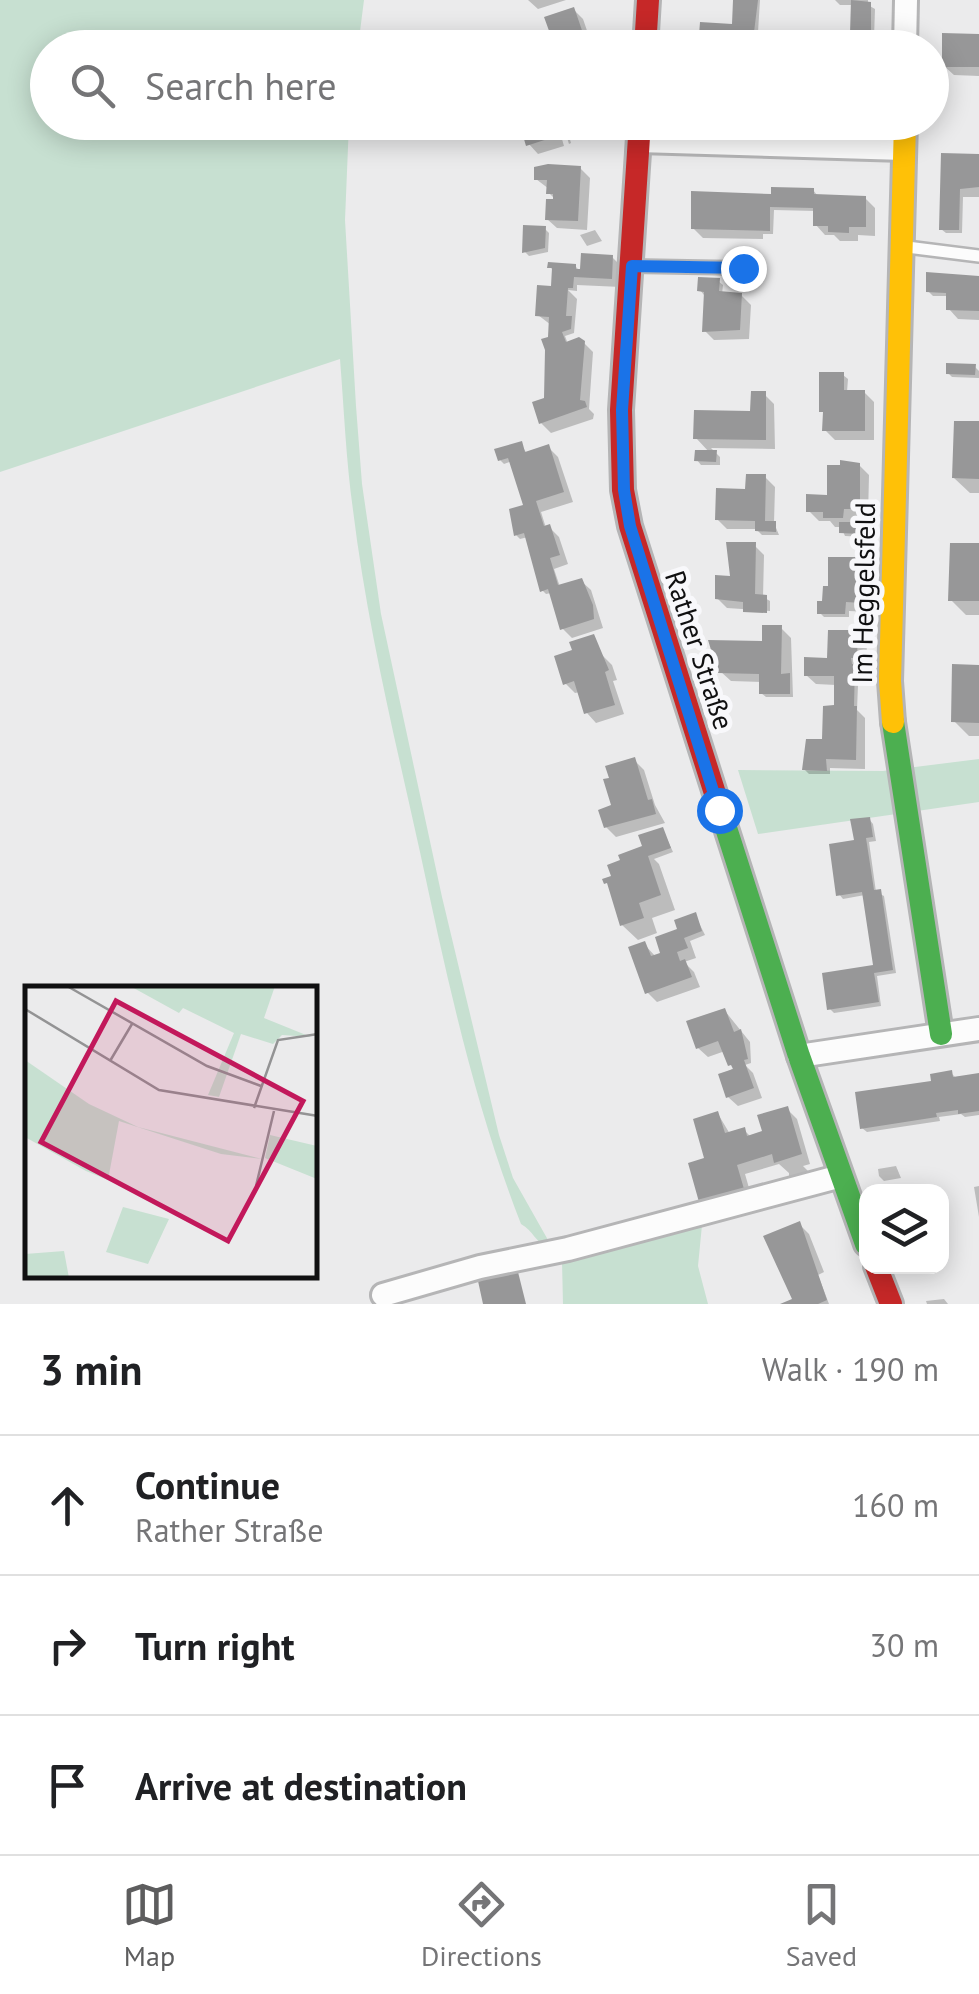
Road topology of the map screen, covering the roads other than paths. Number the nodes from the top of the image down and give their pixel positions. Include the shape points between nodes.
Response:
1 (648, 0) edge
2 (906, 0) edge
3 (646, 30) edge
4 (906, 30) edge
5 (640, 140) edge
6 (757, 140) edge
7 (904, 140) edge
8 (904, 150) junction
9 (903, 247) junction
10 (979, 256) edge
11 (632, 266) junction
12 (743, 268) dead end
13 (979, 1029) edge
14 (942, 1034) junction
15 (800, 1056) junction
16 (840, 1176) junction
17 (859, 1226) edge
18 (879, 1274) edge
19 (383, 1294) dead end
20 (891, 1304) edge

1 - 3 street
2 - 4 street
5 - 11 street, Rather Straße
6 - 8 street
7 - 8 street, Im Heggelsfeld
8 - 9 street, Im Heggelsfeld
9 - 10 lane
9 - 14 street, Im Heggelsfeld via 890,681
11 - 12 lane
11 - 15 street, Rather Straße via 621,454 630,526
13 - 14 street
14 - 15 street
15 - 16 street, Rather Straße
16 - 17 street, Rather Straße
16 - 19 street
18 - 20 street

